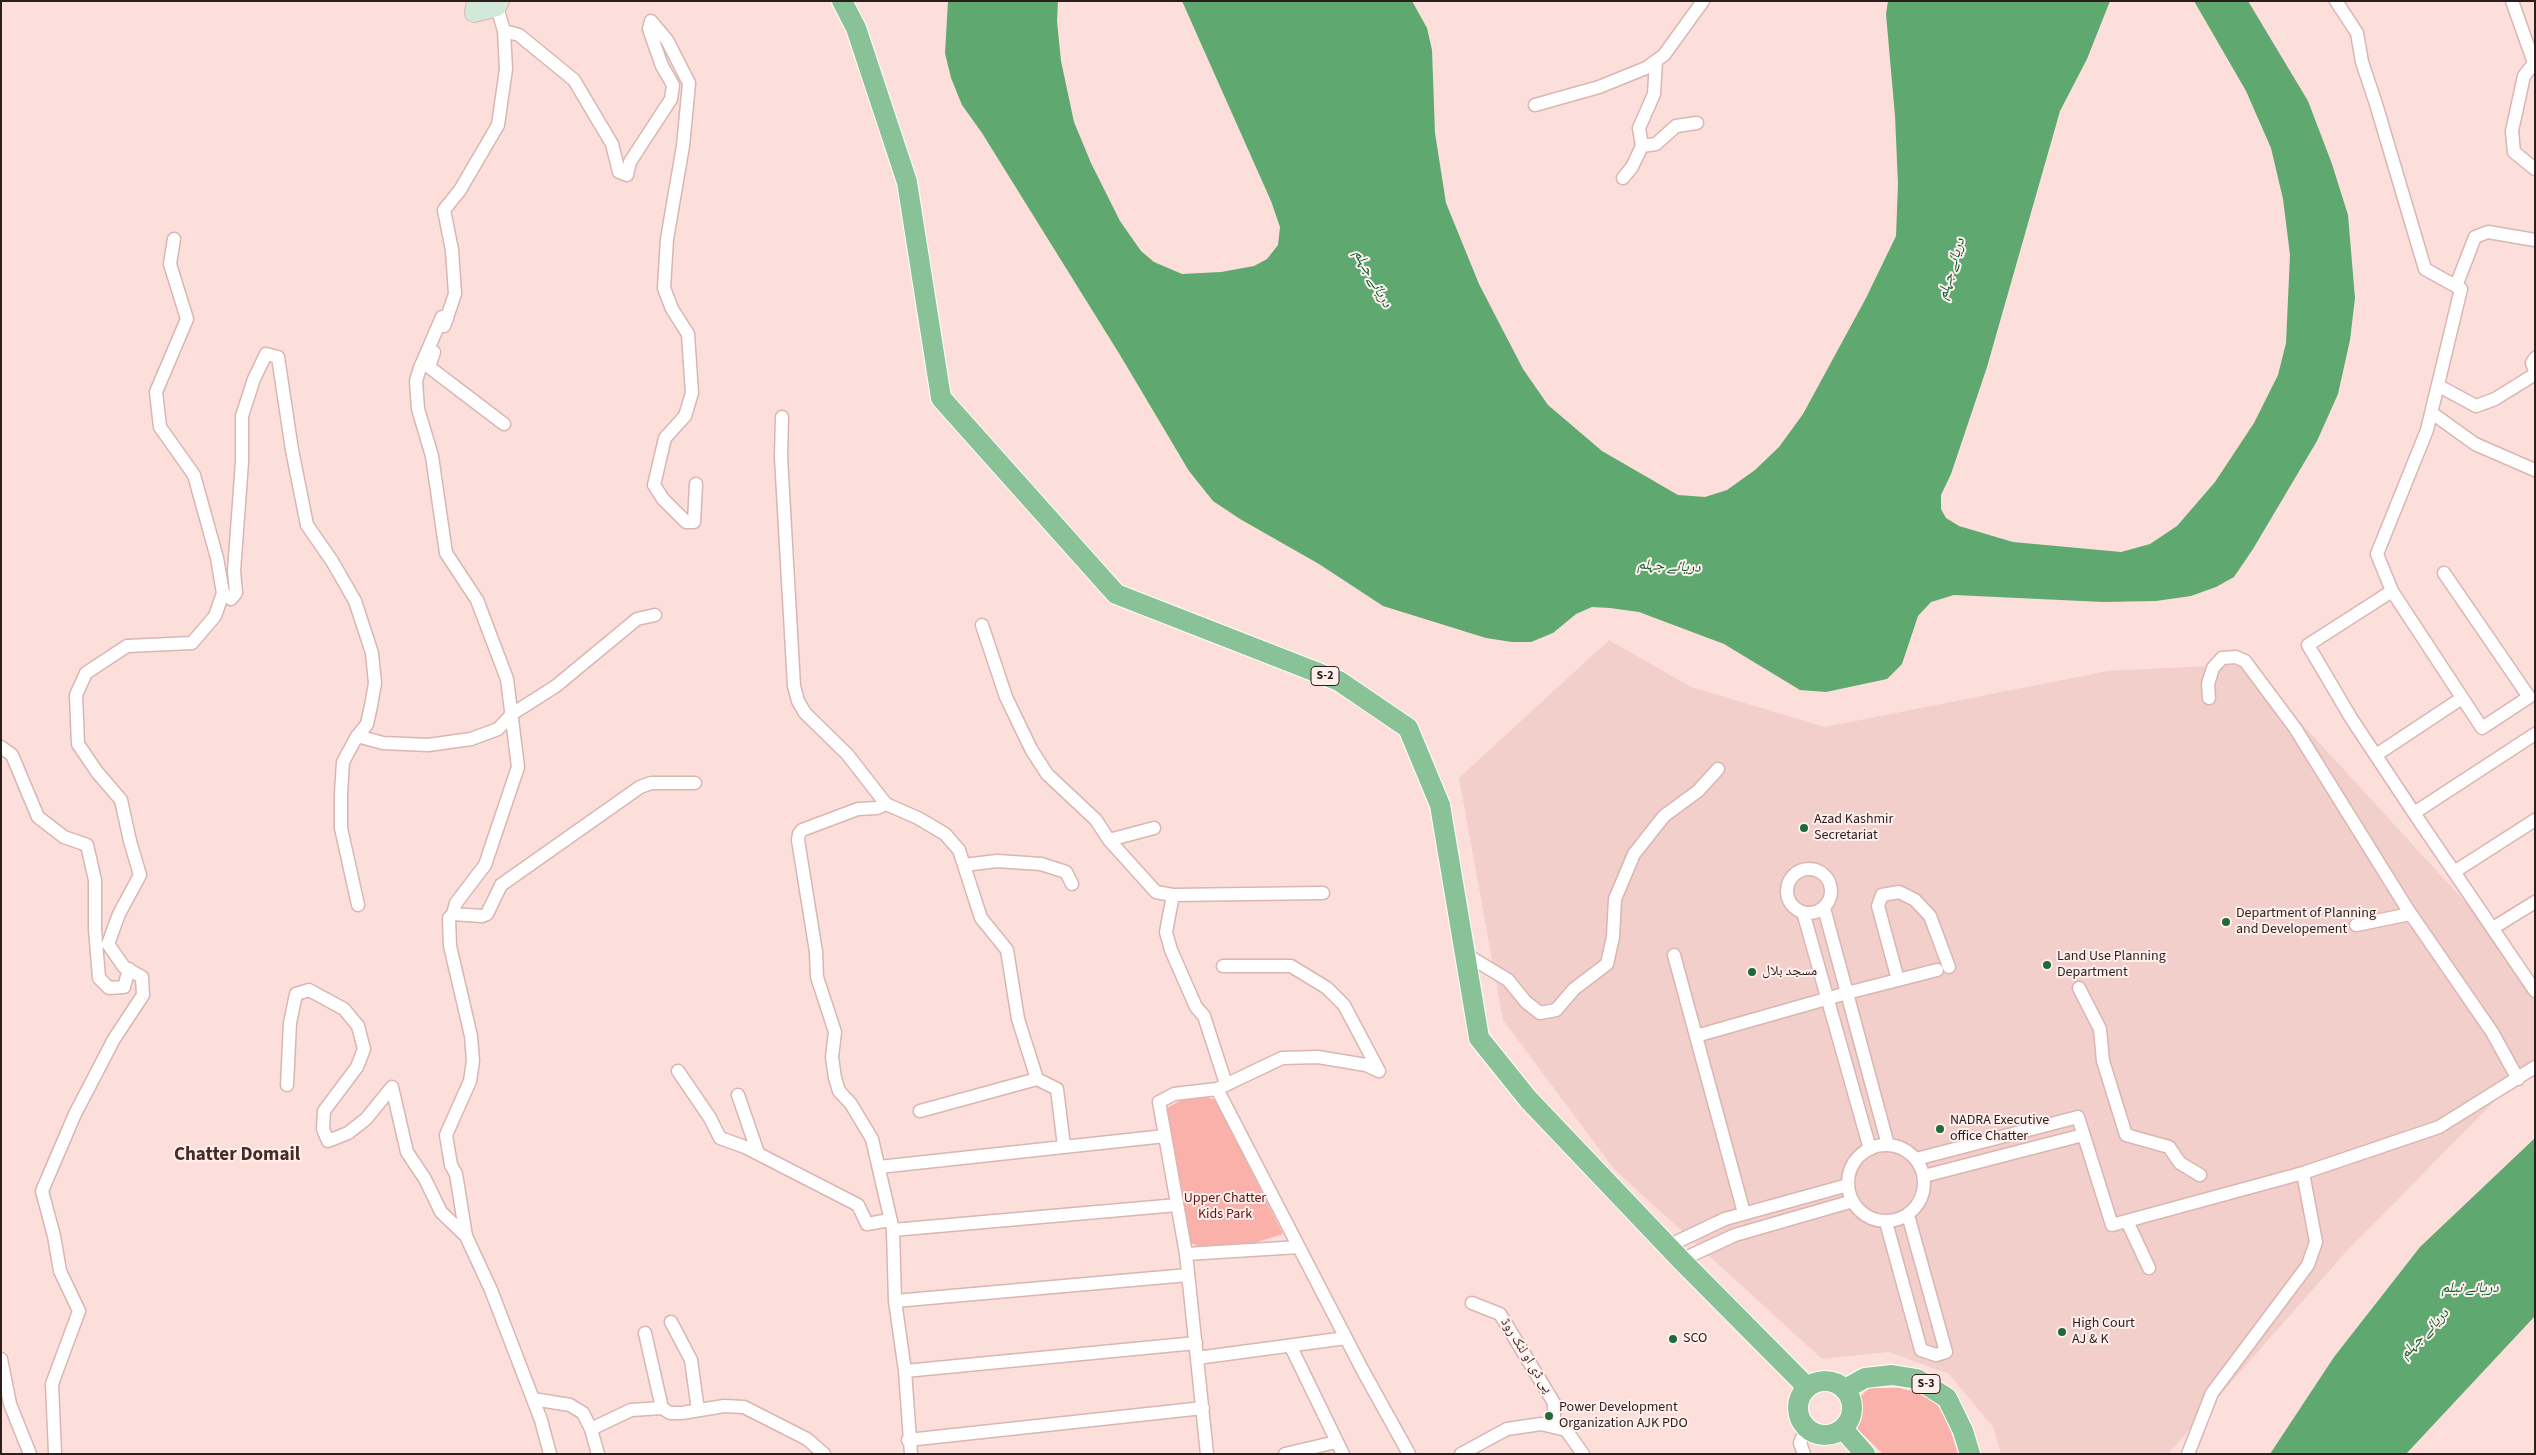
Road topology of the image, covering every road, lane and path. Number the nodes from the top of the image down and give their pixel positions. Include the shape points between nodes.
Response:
1 (476, 1) edge
2 (842, 1) edge
3 (1703, 1) edge
4 (2336, 1) edge
5 (2512, 1) edge
6 (498, 4) edge
7 (504, 30) junction
8 (1656, 61) junction
9 (2534, 63) edge
10 (1535, 106) dead end
11 (1697, 123) dead end
12 (1642, 146) junction
13 (2535, 169) edge
14 (1623, 178) dead end
15 (174, 239) dead end
16 (2535, 240) edge
17 (2456, 286) junction
18 (447, 319) junction
19 (2535, 358) edge
20 (2535, 372) edge
21 (2438, 386) junction
22 (2432, 413) junction
23 (782, 418) dead end
24 (504, 424) dead end
25 (2535, 470) edge
26 (696, 484) dead end
27 (2444, 573) dead end
28 (2392, 591) junction
29 (223, 593) junction
30 (655, 616) dead end
31 (982, 625) dead end
32 (2532, 694) edge
33 (2209, 698) dead end
34 (2462, 698) junction
35 (512, 714) junction
36 (2535, 734) edge
37 (358, 736) junction
38 (1, 747) edge
39 (2376, 755) junction
40 (1718, 769) dead end
41 (695, 783) dead end
42 (886, 804) junction
43 (2414, 814) junction
44 (2535, 820) edge
45 (1154, 828) dead end
46 (1109, 840) junction
47 (964, 865) junction
48 (2454, 872) junction
49 (1072, 884) dead end
50 (1323, 893) dead end
51 (1173, 895) junction
52 (2535, 902) edge
53 (358, 906) dead end
54 (1824, 908) junction
55 (1804, 912) junction
56 (453, 914) junction
57 (2410, 914) junction
58 (2356, 925) dead end
59 (2493, 928) junction
60 (1465, 954) junction
61 (1674, 955) dead end
62 (1223, 966) dead end
63 (128, 970) junction
64 (1898, 980) junction
65 (2534, 987) edge
66 (2079, 988) dead end
67 (1847, 993) junction
68 (1828, 999) junction
69 (1696, 1036) junction
70 (2535, 1067) edge
71 (678, 1071) dead end
72 (1038, 1078) junction
73 (2518, 1080) junction
74 (287, 1085) dead end
75 (1221, 1086) junction
76 (738, 1095) dead end
77 (920, 1111) dead end
78 (2083, 1135) junction
79 (1165, 1136) junction
80 (1888, 1145) junction
81 (1064, 1146) junction
82 (1870, 1149) junction
83 (758, 1153) junction
84 (1916, 1159) junction
85 (879, 1167) junction
86 (2303, 1172) junction
87 (2200, 1174) dead end
88 (1924, 1176) junction
89 (1848, 1185) junction
90 (1853, 1201) junction
91 (1177, 1205) junction
92 (1744, 1213) junction
93 (1908, 1215) junction
94 (2127, 1221) junction
95 (1886, 1222) junction
96 (892, 1225) junction
97 (466, 1236) junction
98 (1299, 1247) junction
99 (1675, 1253) junction
100 (1186, 1254) junction
101 (2149, 1268) dead end
102 (1188, 1275) junction
103 (895, 1301) junction
104 (1472, 1302) dead end
105 (671, 1322) dead end
106 (645, 1333) dead end
107 (1346, 1338) junction
108 (1196, 1343) junction
109 (1291, 1346) junction
110 (1197, 1358) junction
111 (1, 1359) edge
112 (905, 1371) junction
113 (1807, 1387) junction
114 (1845, 1390) junction
115 (533, 1399) junction
116 (662, 1408) junction
117 (1203, 1408) junction
118 (698, 1410) junction
119 (1554, 1428) junction
120 (1806, 1428) junction
121 (591, 1429) junction
122 (1843, 1429) junction
123 (908, 1440) junction
124 (1336, 1442) junction
125 (30, 1454) edge
126 (56, 1454) edge
127 (550, 1454) edge
128 (598, 1454) edge
129 (824, 1454) edge
130 (911, 1454) edge
131 (1207, 1454) edge
132 (1285, 1454) edge
133 (1343, 1454) edge
134 (1409, 1454) edge
135 (1461, 1454) edge
136 (1583, 1454) edge
137 (1804, 1454) edge
138 (1865, 1454) edge
139 (1970, 1454) edge
140 (2188, 1454) edge

1 - 6 main road via 474,14
2 - 60 highway, S-2 via 856,28 908,182 941,398 1116,594 1339,681 1408,728 1440,805
3 - 8 street via 1664,55
4 - 17 street via 2357,33 2362,62 2425,269
5 - 9 street
6 - 7 street
7 - 18 street via 506,69 498,125 460,190 444,210 452,250 455,294
7 - 26 street via 519,35 574,80 612,144 619,172 627,175 630,162 671,99 673,85 662,66 649,29 651,21 682,64 689,83 689,103 667,239 664,288 672,309 688,334 692,393 685,416 665,438 654,485 663,500 686,522 694,522
8 - 10 street via 1599,87
8 - 12 street via 1654,94 1639,128
9 - 13 street via 2524,76 2512,131 2514,152
11 - 12 street via 1676,126 1656,144
12 - 14 street
15 - 29 street via 170,264 187,320 156,392 160,427 194,475 217,558
16 - 17 street via 2488,232 2475,237
17 - 21 street via 2461,289
18 - 24 street via 429,367
18 - 35 street via 442,317 416,380 418,409 432,456 446,553 477,600 505,670
19 - 20 street via 2532,363
20 - 21 street via 2495,399 2476,406
21 - 22 street
22 - 25 street via 2475,444
22 - 28 street via 2377,554
23 - 42 street via 781,457 794,686 805,713 847,754
27 - 32 street
28 - 34 street
28 - 39 street via 2308,644
29 - 37 street via 231,599 236,593 234,571 242,416 266,354 278,357 307,525 355,600 372,653 375,683 367,724
29 - 63 street via 215,616 192,643 128,646 86,673 76,695 78,744 122,800 140,874 108,944
30 - 35 street via 637,619 556,686
31 - 46 street via 1006,697 1031,749 1047,774 1096,820
32 - 34 street via 2482,728
33 - 57 street via 2208,684 2213,668 2222,658 2236,657 2245,661 2294,728
34 - 39 street
35 - 37 street via 498,729 471,739 428,745 384,743
35 - 56 street via 518,767 485,865 456,903
36 - 43 street
37 - 53 street via 343,762 340,802 341,828
38 - 63 street via 12,755 38,817 64,837 86,845 95,880 94,929 99,978 109,988 124,987
39 - 43 street
40 - 60 street via 1698,791 1664,816 1634,854 1615,900 1613,938 1607,964 1574,989 1556,1010 1540,1012 1526,1002 1508,980
41 - 56 street via 651,783 640,787 501,885 487,914
42 - 47 street via 945,834 959,850
42 - 85 street via 858,809 798,834 817,977 835,1032 832,1057 835,1078 840,1091 872,1138
43 - 48 street
44 - 48 street
45 - 46 street
46 - 51 street via 1156,892
47 - 49 street via 997,861 1041,864 1066,872
47 - 72 street via 981,918 1007,950 1018,1019
48 - 59 street
50 - 51 street
51 - 75 street via 1166,932 1196,1007 1204,1016
52 - 59 street
54 - 55 street via 1817,912
54 - 55 street via 1831,895 1828,880 1817,870 1802,870 1791,879 1787,892 1792,905
54 - 67 street
55 - 68 street
56 - 97 street via 449,918 450,946 471,1036 473,1061 470,1081 446,1135
57 - 58 street
57 - 73 street via 2492,1032
59 - 65 street
60 - 99 highway, S-2 via 1479,1038 1528,1099
61 - 69 street
62 - 75 street via 1291,966 1327,988 1344,1004 1379,1071 1366,1065 1318,1057 1282,1058
63 - 126 street via 142,978 143,994 114,1038 74,1114 42,1192 60,1271 79,1311 52,1384
64 - 64 street via 1943,969 1930,916 1915,900 1899,892 1882,895 1878,906
64 - 67 street
66 - 87 street via 2100,1029 2103,1061 2126,1135 2168,1147 2180,1163
67 - 68 street
67 - 80 street
68 - 69 street
68 - 82 street
69 - 92 street
70 - 73 street
71 - 83 street via 720,1138
72 - 77 street
72 - 81 street via 1057,1089
73 - 86 street via 2439,1127
74 - 97 street via 290,1023 296,994 309,990 344,1009 358,1026 364,1048 357,1067 324,1111 323,1129 328,1141 348,1133 366,1119 392,1088 407,1152 441,1212
75 - 79 street via 1174,1094 1159,1102
75 - 98 street
76 - 83 street
78 - 84 street via 2078,1117
78 - 88 street
78 - 94 street via 2112,1225
79 - 81 street
79 - 91 street
80 - 82 street
80 - 84 street via 1900,1148
81 - 85 street
82 - 89 street via 1855,1161 1849,1172
83 - 96 street via 858,1205 867,1224
84 - 88 street
85 - 96 street
86 - 94 street
86 - 140 street via 2316,1242 2308,1265 2212,1393
88 - 93 street via 1921,1201
89 - 90 street
89 - 92 street
90 - 95 street via 1866,1216
90 - 99 street
91 - 96 street
91 - 100 street
92 - 99 street via 1725,1219
93 - 95 street
93 - 95 street via 1946,1352 1936,1355 1920,1350
94 - 101 street
96 - 103 street
97 - 115 street via 491,1290
98 - 100 street
98 - 107 street
99 - 113 highway, S-2
100 - 102 street
102 - 103 street
102 - 108 street
103 - 112 street
104 - 119 street, پی ڈی او لنک روڈ via 1500,1314 1554,1403
105 - 118 street via 691,1360
106 - 116 street
107 - 109 street
107 - 134 street
108 - 110 street
108 - 112 street
109 - 110 street
109 - 124 street
110 - 117 street
111 - 125 street via 10,1404
112 - 123 street
113 - 114 highway via 1824,1381 1833,1382
113 - 120 highway via 1798,1403 1800,1421
114 - 122 highway via 1852,1400 1853,1409
114 - 139 highway, S-3 via 1865,1378 1892,1376 1916,1379 1947,1398
115 - 121 street via 570,1405 583,1413
115 - 127 street
116 - 118 street via 670,1413
116 - 121 street via 630,1410
117 - 123 street
117 - 131 street
118 - 129 street via 744,1407 807,1439
119 - 135 street via 1541,1424 1507,1429
119 - 136 street via 1566,1430
120 - 122 highway via 1822,1436
120 - 137 street via 1800,1443
121 - 128 street
122 - 138 highway
123 - 130 street
124 - 132 street
124 - 133 street

